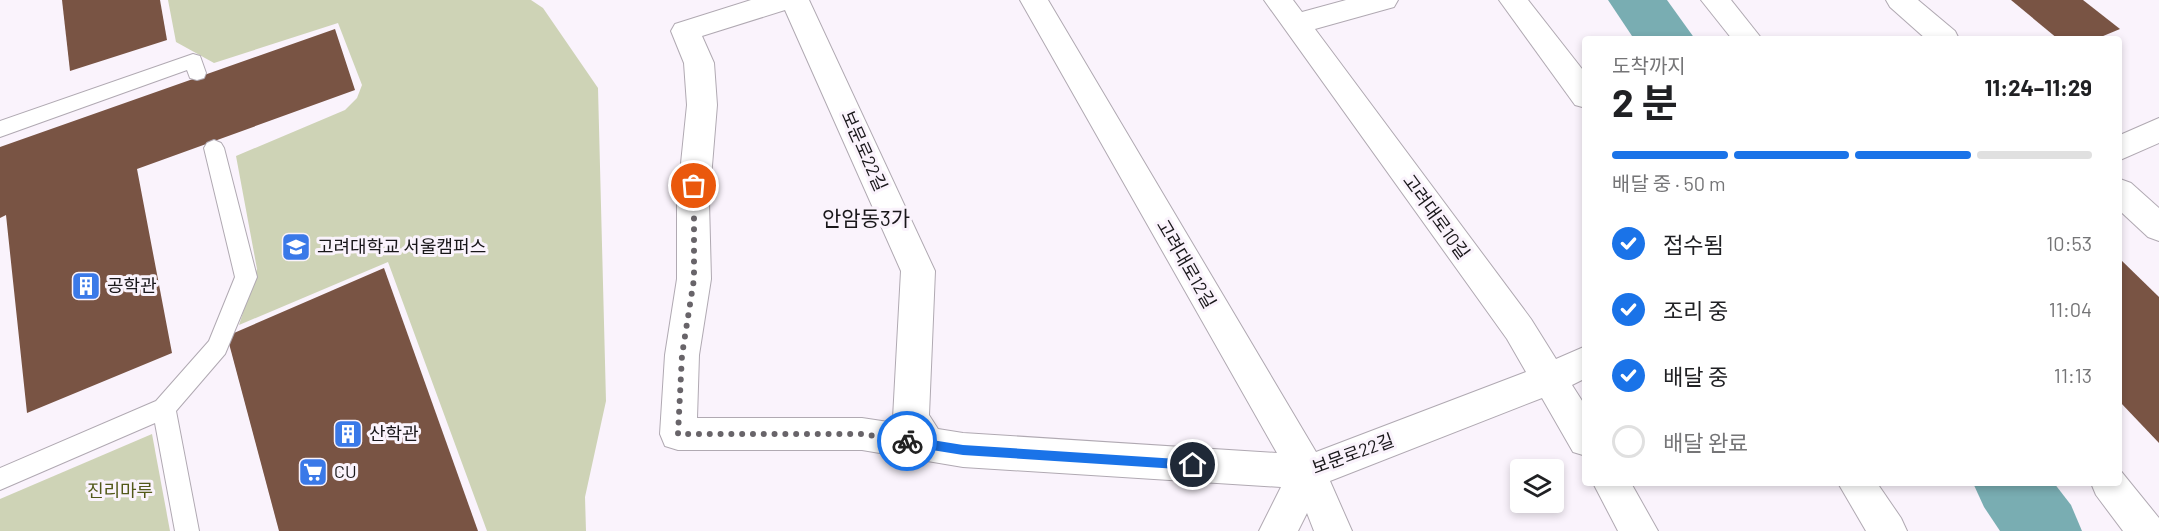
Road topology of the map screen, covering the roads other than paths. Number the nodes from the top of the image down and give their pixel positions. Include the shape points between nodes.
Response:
1 (784, 0) edge
2 (795, 0) edge
3 (1034, 0) edge
4 (1384, 0) edge
5 (1513, 0) edge
6 (1715, 0) edge
7 (1900, 0) edge
8 (1286, 12) edge
9 (1745, 36) edge
10 (1942, 36) edge
11 (197, 73) dead end
12 (1582, 92) edge
13 (0, 129) edge
14 (2159, 130) edge
15 (2122, 147) edge
16 (214, 148) dead end
17 (2122, 194) edge
18 (2159, 228) edge
19 (1582, 363) edge
20 (1550, 379) junction
21 (164, 408) junction
22 (1582, 433) edge
23 (927, 444) junction
24 (1308, 472) junction
25 (0, 479) edge
26 (1613, 486) edge
27 (1858, 486) edge
28 (2111, 486) edge
29 (187, 531) edge
30 (1278, 531) edge
31 (1333, 531) edge
32 (1639, 531) edge
33 (1888, 531) edge
34 (2146, 531) edge

1 - 23 street, 보문로22길 via 685,30 699,63 702,105 693,202 694,279 682,355 678,434 862,434
2 - 23 street, 보문로22길 via 918,271 911,418
3 - 24 street, 고려대로12길
4 - 8 street
5 - 12 street
6 - 9 street
7 - 10 street
8 - 20 street, 고려대로10길 via 1519,329
11 - 13 lane via 193,61
14 - 15 street
16 - 21 lane via 246,277 217,347
17 - 18 street
19 - 20 street, 보문로22길
20 - 22 street, 고려대로10길
20 - 24 street, 보문로22길
21 - 25 lane
21 - 29 lane
23 - 24 street, 보문로22길 via 963,450
24 - 30 street
24 - 31 street, 고려대로12길
26 - 32 street
27 - 33 street
28 - 34 street

